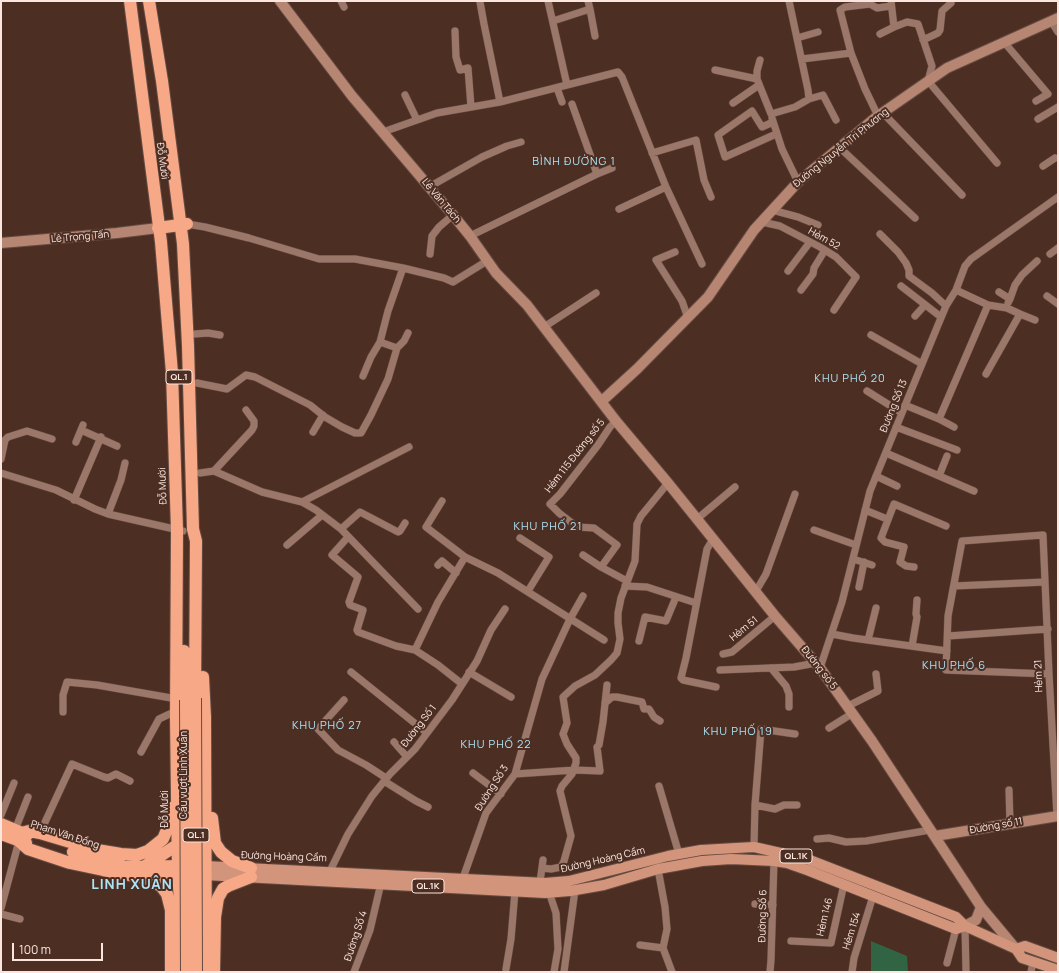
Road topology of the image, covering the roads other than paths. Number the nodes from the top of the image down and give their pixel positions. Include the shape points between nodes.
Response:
1 (130, 1) edge
2 (135, 1) edge
3 (149, 1) edge
4 (155, 1) edge
5 (280, 1) edge
6 (548, 1) edge
7 (588, 1) edge
8 (789, 1) edge
9 (480, 2) dead end
10 (951, 3) dead end
11 (891, 4) edge
12 (590, 9) junction
13 (1055, 19) edge
14 (553, 21) junction
15 (894, 27) junction
16 (455, 31) dead end
17 (818, 32) dead end
18 (1058, 32) edge
19 (880, 34) dead end
20 (594, 36) dead end
21 (797, 38) junction
22 (923, 40) junction
23 (1004, 42) junction
24 (851, 53) junction
25 (802, 59) junction
26 (760, 60) dead end
27 (715, 70) dead end
28 (928, 81) junction
29 (758, 82) junction
30 (566, 85) junction
31 (556, 88) junction
32 (405, 95) dead end
33 (809, 99) junction
34 (1036, 101) dead end
35 (500, 102) junction
36 (562, 102) dead end
37 (572, 104) dead end
38 (733, 104) dead end
39 (471, 107) junction
40 (1058, 107) edge
41 (771, 114) junction
42 (880, 115) junction
43 (1038, 118) dead end
44 (417, 120) junction
45 (836, 120) dead end
46 (774, 122) junction
47 (383, 132) junction
48 (776, 134) junction
49 (521, 142) dead end
50 (839, 147) junction
51 (652, 153) junction
52 (1057, 158) edge
53 (997, 163) dead end
54 (1044, 166) dead end
55 (612, 168) dead end
56 (597, 174) junction
57 (798, 182) junction
58 (429, 187) junction
59 (666, 187) junction
60 (962, 195) dead end
61 (710, 197) dead end
62 (1058, 197) edge
63 (619, 208) dead end
64 (772, 210) junction
65 (453, 215) junction
66 (915, 218) dead end
67 (762, 222) junction
68 (818, 224) dead end
69 (184, 225) junction
70 (162, 227) junction
71 (880, 234) dead end
72 (470, 236) junction
73 (810, 242) junction
74 (1, 243) edge
75 (1058, 248) edge
76 (826, 250) junction
77 (674, 252) dead end
78 (430, 254) dead end
79 (1050, 254) dead end
80 (487, 261) junction
81 (1037, 261) dead end
82 (702, 264) dead end
83 (403, 268) junction
84 (788, 271) dead end
85 (901, 286) dead end
86 (801, 290) dead end
87 (956, 290) junction
88 (999, 292) dead end
89 (596, 293) dead end
90 (1047, 296) dead end
91 (1010, 299) junction
92 (1058, 304) edge
93 (925, 305) junction
94 (988, 305) junction
95 (946, 306) junction
96 (1007, 308) junction
97 (834, 310) dead end
98 (1020, 314) junction
99 (915, 316) dead end
100 (941, 317) junction
101 (688, 318) junction
102 (1035, 320) dead end
103 (544, 327) junction
104 (408, 333) dead end
105 (195, 334) junction
106 (220, 335) dead end
107 (871, 335) dead end
108 (380, 342) junction
109 (397, 348) junction
110 (922, 364) junction
111 (986, 374) dead end
112 (363, 376) dead end
113 (197, 383) junction
114 (867, 391) dead end
115 (602, 401) junction
116 (905, 405) junction
117 (246, 410) dead end
118 (902, 413) junction
119 (323, 415) junction
120 (939, 419) junction
121 (616, 421) junction
122 (896, 427) junction
123 (954, 427) dead end
124 (313, 432) dead end
125 (101, 438) junction
126 (52, 440) dead end
127 (76, 442) dead end
128 (117, 446) dead end
129 (410, 447) dead end
130 (957, 450) dead end
131 (886, 453) junction
132 (947, 456) dead end
133 (1, 458) edge
134 (125, 463) dead end
135 (214, 471) junction
136 (1, 473) edge
137 (200, 473) junction
138 (876, 476) junction
139 (939, 476) junction
140 (668, 483) junction
141 (897, 486) dead end
142 (735, 487) dead end
143 (974, 491) dead end
144 (795, 494) dead end
145 (74, 500) junction
146 (302, 502) junction
147 (442, 502) dead end
148 (865, 510) junction
149 (108, 514) junction
150 (322, 515) junction
151 (697, 519) junction
152 (887, 519) junction
153 (405, 523) dead end
154 (946, 526) dead end
155 (180, 530) junction
156 (341, 530) junction
157 (814, 530) dead end
158 (348, 537) junction
159 (520, 538) dead end
160 (713, 539) junction
161 (196, 541) junction
162 (287, 545) dead end
163 (856, 545) junction
164 (583, 555) dead end
165 (465, 557) junction
166 (853, 559) junction
167 (864, 562) junction
168 (438, 565) dead end
169 (872, 565) dead end
170 (601, 567) junction
171 (914, 567) dead end
172 (456, 573) junction
173 (176, 580) junction
174 (1045, 582) junction
175 (626, 584) junction
176 (954, 586) junction
177 (859, 587) dead end
178 (528, 591) junction
179 (756, 591) junction
180 (183, 593) junction
181 (583, 596) dead end
182 (676, 597) junction
183 (917, 600) dead end
184 (696, 603) junction
185 (876, 608) dead end
186 (418, 609) dead end
187 (505, 609) dead end
188 (775, 616) junction
189 (570, 619) junction
190 (196, 624) junction
191 (1048, 629) junction
192 (832, 634) junction
193 (180, 635) junction
194 (948, 636) junction
195 (604, 640) dead end
196 (868, 640) junction
197 (639, 641) dead end
198 (912, 646) junction
199 (415, 650) junction
200 (947, 651) junction
201 (723, 654) dead end
202 (818, 666) junction
203 (771, 668) junction
204 (720, 670) dead end
205 (351, 672) dead end
206 (469, 672) junction
207 (876, 674) dead end
208 (1049, 674) junction
209 (462, 684) junction
210 (607, 685) dead end
211 (716, 687) dead end
212 (511, 697) dead end
213 (344, 700) dead end
214 (605, 703) junction
215 (182, 705) junction
216 (789, 707) dead end
217 (850, 710) junction
218 (63, 712) dead end
219 (205, 717) junction
220 (660, 721) dead end
221 (829, 728) dead end
222 (427, 733) junction
223 (795, 734) dead end
224 (394, 742) dead end
225 (141, 752) dead end
226 (407, 757) junction
227 (575, 770) junction
228 (473, 774) dead end
229 (515, 774) junction
230 (385, 780) junction
231 (130, 781) dead end
232 (14, 784) dead end
233 (659, 786) dead end
234 (1009, 790) dead end
235 (501, 794) junction
236 (28, 797) dead end
237 (755, 805) junction
238 (797, 805) dead end
239 (428, 807) dead end
240 (1, 815) edge
241 (1058, 816) edge
242 (1010, 823) junction
243 (1, 824) edge
244 (40, 833) junction
245 (933, 833) junction
246 (1, 834) edge
247 (18, 834) junction
248 (817, 839) dead end
249 (177, 845) junction
250 (205, 846) junction
251 (754, 848) junction
252 (679, 854) junction
253 (543, 860) dead end
254 (774, 861) junction
255 (145, 866) junction
256 (542, 868) junction
257 (658, 869) junction
258 (178, 871) junction
259 (205, 871) junction
260 (330, 871) junction
261 (230, 872) junction
262 (251, 872) junction
263 (463, 878) junction
264 (4, 882) edge
265 (540, 882) junction
266 (380, 884) junction
267 (844, 884) junction
268 (576, 890) junction
269 (515, 891) junction
270 (549, 892) junction
271 (873, 896) junction
272 (180, 899) junction
273 (206, 899) junction
274 (755, 904) dead end
275 (773, 905) junction
276 (981, 907) junction
277 (1, 908) edge
278 (1, 914) edge
279 (20, 919) dead end
280 (961, 928) junction
281 (792, 941) dead end
282 (640, 945) dead end
283 (663, 948) junction
284 (1016, 949) junction
285 (1058, 958) edge
286 (1033, 962) junction
287 (947, 963) dead end
288 (506, 969) dead end
289 (1058, 970) edge
290 (171, 972) edge
291 (180, 972) edge
292 (187, 972) edge
293 (196, 972) edge
294 (206, 972) edge
295 (214, 972) edge
296 (354, 972) edge
297 (554, 972) edge
298 (564, 972) edge
299 (672, 972) edge
300 (770, 972) edge
301 (852, 972) edge
302 (966, 972) edge
303 (1031, 972) edge

1 - 70 highway, Đỗ Mười / QL.1
2 - 70 highway, Đỗ Mười / QL.1
3 - 69 highway, Đỗ Mười / QL.1
4 - 69 highway, Đỗ Mười / QL.1
5 - 47 main road, Lê Văn Tách via 352,96
6 - 14 street
7 - 12 street
8 - 21 street
9 - 35 street
10 - 22 street via 942,10 938,33
11 - 15 street
11 - 24 street via 877,8 870,4 842,8 840,13
12 - 14 street
12 - 20 street
13 - 18 street
13 - 23 main road, Đường Nguyễn Tri Phương
14 - 30 street
15 - 19 street
15 - 22 street via 907,22 918,24
16 - 39 street via 456,57 460,70 468,68
17 - 21 street
21 - 25 street
22 - 28 street via 932,66
23 - 28 main road, Đường Nguyễn Tri Phương via 948,68
23 - 34 street via 1048,94
24 - 25 street
24 - 42 street via 864,89
25 - 33 street
26 - 29 street
27 - 29 street
28 - 42 main road, Đường Nguyễn Tri Phương
28 - 53 street
29 - 38 street
29 - 41 street
30 - 31 street
30 - 51 street via 618,72
31 - 35 street
31 - 36 street
32 - 44 street
33 - 41 street via 796,107
33 - 45 street via 822,95
35 - 39 street
37 - 56 street
39 - 44 street via 437,113
40 - 43 street
41 - 46 street
42 - 50 main road, Đường Nguyễn Tri Phương
42 - 60 street
44 - 47 street
46 - 48 street
46 - 48 street via 762,126 751,109 718,135 725,157
47 - 58 main road, Lê Văn Tách
48 - 57 street
49 - 58 street via 482,157
50 - 57 main road, Đường Nguyễn Tri Phương
50 - 66 street
51 - 59 street
51 - 61 street via 696,140
52 - 54 street
55 - 56 street
56 - 72 street
57 - 64 main road, Đường Nguyễn Tri Phương
58 - 65 main road, Lê Văn Tách
59 - 63 street
59 - 82 street
62 - 87 street, Đường Số 13 via 971,259 965,266
64 - 67 main road, Đường Nguyễn Tri Phương
64 - 68 street
65 - 72 main road, Lê Văn Tách
65 - 78 street via 432,236
67 - 73 street, Hẻm 52 via 780,226
67 - 101 main road, Đường Nguyễn Tri Phương via 708,296
69 - 70 highway
69 - 83 street via 201,226 319,259 347,258
69 - 105 highway, Đỗ Mười / QL.1
69 - 161 highway, Đỗ Mười / QL.1 via 182,244 188,346 193,529
70 - 74 main road, Lê Trọng Tấn
70 - 155 highway, Đỗ Mười / QL.1 via 179,374
71 - 95 street via 906,263 909,276
72 - 80 main road, Lê Văn Tách
73 - 76 street, Hẻm 52
73 - 84 street
75 - 79 street
76 - 86 street
76 - 97 street, Hẻm 52 via 856,277
77 - 101 street via 656,260 682,301
80 - 83 street via 453,282
80 - 103 main road, Lê Văn Tách
81 - 91 street via 1022,275
83 - 108 street
85 - 93 street
87 - 94 street
87 - 95 street, Đường Số 13
88 - 91 street
89 - 103 street
90 - 92 street
91 - 96 street
93 - 99 street
93 - 100 street
94 - 96 street
94 - 120 street
95 - 100 street, Đường Số 13
96 - 98 street
98 - 102 street
98 - 111 street
100 - 110 street, Đường Số 13
101 - 115 main road, Đường Nguyễn Tri Phương
103 - 115 main road, Lê Văn Tách
104 - 109 street
105 - 106 street
105 - 113 highway, Đỗ Mười / QL.1
107 - 110 street
108 - 109 street
108 - 112 street
109 - 119 street via 388,379 361,433 342,427
110 - 116 street, Đường Số 13
113 - 119 street via 227,389 246,374 310,405
113 - 137 highway, Đỗ Mười / QL.1
114 - 118 street
115 - 121 main road, Đường số 5
116 - 118 street, Đường Số 13
116 - 120 street
117 - 135 street via 254,421 252,430
118 - 122 street, Đường Số 13
119 - 124 street
120 - 123 street
121 - 140 main road, Đường số 5
121 - 170 street, Hẻm 115 Đường số 5 via 550,504 577,527 594,528 617,544
122 - 130 street
122 - 131 street, Đường Số 13
125 - 127 street via 82,428
125 - 128 street
125 - 145 street
126 - 133 street via 27,431 8,437
129 - 146 street
131 - 138 street, Đường Số 13
131 - 139 street
132 - 139 street
134 - 149 street
135 - 137 street
135 - 146 street via 262,492
136 - 145 street via 56,490
137 - 161 highway, Đỗ Mười / QL.1 via 199,531
138 - 141 street
138 - 148 street, Đường Số 13
139 - 143 street
140 - 151 main road, Đường số 5
140 - 175 street via 637,524 635,561
142 - 151 street
144 - 179 street via 766,574
145 - 149 street
146 - 150 street
147 - 165 street via 426,527
148 - 152 street
148 - 163 street, Đường Số 13
149 - 155 street
150 - 156 street
150 - 162 street
151 - 160 main road, Đường số 5
152 - 154 street via 894,504
152 - 171 street via 881,538 885,542 904,547 900,562
153 - 156 street via 398,532 360,512
155 - 173 highway, Đỗ Mười / QL.1
155 - 180 highway, Đỗ Mười / QL.1
156 - 158 street
157 - 163 street
158 - 186 street
158 - 199 street via 332,554 358,577 349,602 363,610 358,632
159 - 178 street via 549,557
160 - 179 main road, Đường số 5
160 - 184 street via 707,549
161 - 190 highway, Đỗ Mười / QL.1
163 - 166 street, Đường Số 13
164 - 170 street
165 - 172 street
165 - 178 street
166 - 167 street
166 - 192 street, Đường Số 13
167 - 169 street
167 - 177 street
168 - 172 street via 442,561
170 - 175 street
172 - 199 street via 438,602
173 - 180 highway, QL.1
173 - 193 highway, Đỗ Mười / QL.1
174 - 176 street
174 - 176 street, Hẻm 21 via 1043,535 962,541
174 - 191 street, Hẻm 21
175 - 182 street via 647,587
175 - 227 street via 618,613 620,639 617,653 595,675 575,686 563,697 567,723 563,734 576,758
176 - 194 street via 948,616
178 - 189 street
179 - 188 main road, Đường số 5
180 - 193 highway, Đỗ Mười / QL.1
181 - 189 street, Đường Số 3
182 - 184 street
182 - 197 street via 666,621 645,617
183 - 198 street
184 - 211 street via 681,678
185 - 196 street
187 - 206 street, Đường Số 1
188 - 201 street, Hẻm 51 via 732,652
188 - 202 main road, Đường số 5
189 - 195 street
189 - 229 street, Đường Số 3 via 542,679
190 - 215 highway, Đỗ Mười / QL.1
190 - 219 highway, Đỗ Mười / QL.1 via 202,642
191 - 194 street
191 - 208 street, Hẻm 21
192 - 196 street
192 - 202 street, Đường Số 13
193 - 215 highway, Đỗ Mười / QL.1
194 - 200 street
196 - 198 street
198 - 200 street
199 - 209 street
200 - 208 street via 946,670
202 - 203 street
202 - 217 main road, Đường số 5
203 - 204 street
203 - 216 street via 786,686
205 - 222 street
206 - 209 street, Đường Số 1
206 - 212 street
207 - 217 street via 878,691
208 - 241 street, Hẻm 21
209 - 222 street, Đường Số 1
210 - 214 street
213 - 230 street via 318,730 338,750 366,765
214 - 220 street via 618,697 642,702 644,709 650,709 654,717
214 - 227 street via 597,747 600,771
215 - 218 street via 96,685 67,682 63,695
215 - 225 street via 159,719
215 - 244 highway via 170,735 171,811 167,832 159,844 148,852 129,855 97,850
215 - 249 highway, Đỗ Mười / QL.1
215 - 292 highway, Cầu vượt Linh Xuân / QL.1, bridge
215 - 293 highway, Cầu vượt Linh Xuân / QL.1, bridge
217 - 221 street
217 - 245 main road, Đường số 5
219 - 250 highway, Đỗ Mười / QL.1
219 - 262 highway via 211,736 211,814 215,843 224,856
222 - 226 street, Đường Số 1
223 - 237 street via 761,729
224 - 226 street
226 - 230 street, Đường Số 1
227 - 229 street
227 - 256 street via 560,791 571,836 564,861 561,867
228 - 235 street
229 - 235 street, Đường Số 3
230 - 239 street
230 - 260 street, Đường Số 1 via 348,834
231 - 244 street via 116,774 104,778 72,764
232 - 240 street
233 - 252 street
234 - 242 street
235 - 263 street, Đường Số 3 via 484,818
236 - 247 street
237 - 238 street via 775,809 784,805
237 - 251 street
241 - 242 main road, Đường số 11
242 - 245 main road, Đường số 11
243 - 247 highway, Phạm Văn Đồng
244 - 247 highway via 28,831
245 - 248 street via 866,841
245 - 276 main road, Đường số 5
246 - 247 highway, Phạm Văn Đồng
247 - 255 highway, Phạm Văn Đồng via 122,866
247 - 264 street
247 - 290 highway via 28,849 70,863 146,878 161,886 167,894 171,910
249 - 250 highway
249 - 255 highway
249 - 258 highway, Đỗ Mười / QL.1
250 - 259 highway, Đỗ Mười / QL.1
250 - 261 highway
251 - 252 main road, Đường Hoàng Cầm / QL.1K via 701,850
251 - 280 main road, Đường Hoàng Cầm / QL.1K via 832,867 956,917
252 - 265 main road, Đường Hoàng Cầm / QL.1K via 569,881
253 - 256 street
254 - 257 main road, Đường Hoàng Cầm / QL.1K via 702,861
254 - 267 main road, Đường Hoàng Cầm / QL.1K via 794,865
254 - 275 street, Đường Số 6
255 - 258 highway, Phạm Văn Đồng via 163,875
255 - 272 highway
256 - 265 street
257 - 268 main road, Đường Hoàng Cầm / QL.1K via 604,885
257 - 283 street via 666,907
258 - 259 highway, Phạm Văn Đồng
258 - 272 highway, Đỗ Mười / QL.1
259 - 261 main road, Đường Hoàng Cầm / QL.1K
259 - 273 highway, Đỗ Mười / QL.1
260 - 262 main road, Đường Hoàng Cầm / QL.1K
260 - 263 main road, Đường Hoàng Cầm / QL.1K
261 - 262 main road, Đường Hoàng Cầm / QL.1K
261 - 273 highway
262 - 266 main road, Đường Hoàng Cầm / QL.1K
262 - 295 highway via 224,889 218,898 215,916
263 - 265 main road, Đường Hoàng Cầm / QL.1K
264 - 277 street
266 - 269 main road, Đường Hoàng Cầm / QL.1K
266 - 296 street, Đường Số 4 via 370,930
267 - 271 main road, Đường Hoàng Cầm / QL.1K
267 - 281 street, Hẻm 146 via 831,943
268 - 270 main road, Đường Hoàng Cầm / QL.1K
268 - 298 street
269 - 270 main road, Đường Hoàng Cầm / QL.1K
269 - 288 street
270 - 297 street via 556,913 558,949
271 - 280 main road, Đường Hoàng Cầm / QL.1K
271 - 301 street, Hẻm 154
272 - 273 highway
272 - 291 highway, Đỗ Mười / QL.1
273 - 294 highway, Đỗ Mười / QL.1
274 - 275 street
275 - 300 street, Đường Số 6
276 - 280 main road via 976,920
276 - 284 main road, Đường số 5
278 - 279 street
280 - 284 main road, Đường Hoàng Cầm / QL.1K
280 - 287 street
280 - 302 street
282 - 283 street
283 - 299 street
284 - 285 main road, Đường Hoàng Cầm / QL.1K via 1025,946
284 - 286 main road, Đường Hoàng Cầm / QL.1K via 1022,958
286 - 289 main road, Đường Hoàng Cầm / QL.1K
286 - 303 street

